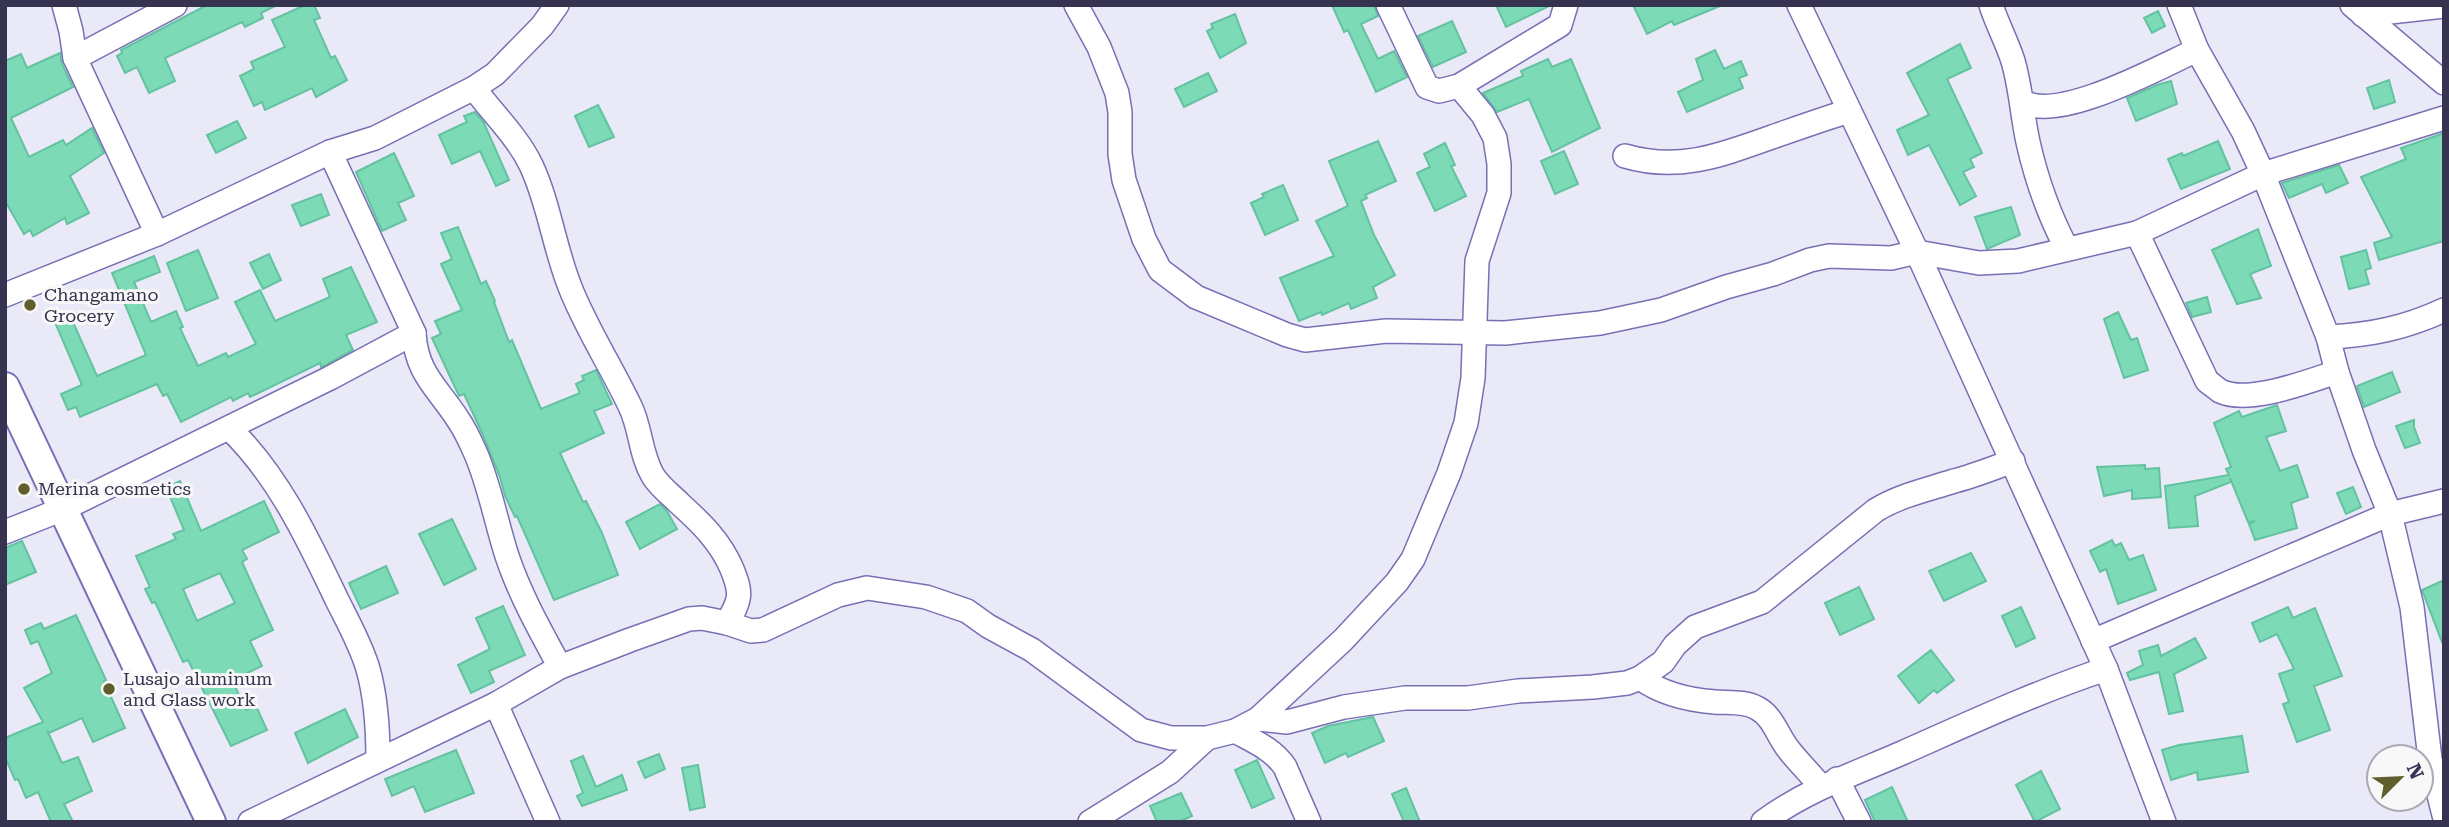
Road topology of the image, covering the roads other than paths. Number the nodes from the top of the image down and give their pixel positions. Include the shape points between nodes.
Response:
1 (64, 5) edge
2 (175, 5) edge
3 (557, 5) edge
4 (1076, 5) edge
5 (1388, 5) edge
6 (1566, 5) edge
7 (1799, 5) edge
8 (1991, 5) edge
9 (2179, 5) edge
10 (2444, 6) edge
11 (2357, 10) edge
12 (2197, 50) junction
13 (75, 58) junction
14 (2444, 83) edge
15 (1459, 86) junction
16 (474, 88) junction
17 (2023, 102) junction
18 (1849, 111) junction
19 (2444, 118) edge
20 (330, 152) junction
21 (1625, 156) dead end
22 (2263, 174) junction
23 (2137, 233) junction
24 (157, 234) junction
25 (2067, 249) junction
26 (1917, 252) junction
27 (5, 295) edge
28 (2444, 310) edge
29 (1476, 331) junction
30 (414, 332) junction
31 (2328, 337) junction
32 (2337, 372) junction
33 (5, 387) edge
34 (229, 428) junction
35 (2013, 461) junction
36 (2444, 501) edge
37 (63, 509) junction
38 (2390, 514) junction
39 (5, 532) edge
40 (727, 623) junction
41 (2093, 641) junction
42 (560, 667) junction
43 (2106, 669) junction
44 (1640, 678) junction
45 (496, 704) junction
46 (1258, 719) junction
47 (1235, 731) junction
48 (1207, 738) junction
49 (379, 760) junction
50 (1829, 783) junction
51 (2444, 815) edge
52 (2167, 820) edge
53 (211, 822) edge
54 (250, 822) edge
55 (548, 822) edge
56 (1090, 822) edge
57 (1309, 822) edge
58 (1763, 822) edge
59 (1859, 822) edge

1 - 13 street
2 - 13 street
3 - 16 street via 495,74
4 - 29 street via 1117,93 1124,180 1144,239 1165,276 1196,297 1305,340 1386,331
5 - 15 street via 1427,87 1439,91
6 - 15 street via 1560,25
7 - 18 street
8 - 17 street
9 - 12 street
10 - 11 street
11 - 14 street
12 - 17 street via 2063,106
12 - 22 street
13 - 24 street
15 - 29 street via 1495,138 1499,164 1499,193 1478,261
16 - 20 street via 375,138
16 - 40 street via 531,165 569,286 631,408 652,475 722,549 740,591
17 - 25 street via 2037,174
18 - 21 street via 1709,159 1667,163
18 - 26 street
19 - 22 street
20 - 24 street
20 - 30 street
22 - 23 street
22 - 31 street
23 - 25 street
23 - 32 street via 2207,381 2221,391 2244,396
24 - 27 street
25 - 26 street via 2018,261 1979,263
26 - 29 street via 1891,258 1818,258 1661,310 1600,323 1505,333
26 - 35 street
28 - 31 street via 2413,324 2361,336
29 - 46 street via 1466,423 1413,559 1343,640
30 - 34 street
30 - 42 street via 419,362 476,454 508,559
31 - 32 street
32 - 38 street
33 - 37 street
34 - 37 street
34 - 49 street via 273,479 362,652 379,733
35 - 41 street
35 - 44 street via 1910,493 1875,510 1762,602 1686,633 1663,662
36 - 38 street
37 - 39 street
37 - 53 street
38 - 41 street
38 - 51 street via 2412,607 2430,759
40 - 42 street via 690,619
40 - 48 street via 763,630 838,595 867,588 926,597 967,611 1032,650 1141,730 1171,738
41 - 43 street
42 - 45 street
43 - 50 street via 2031,696
43 - 52 street
44 - 46 street via 1620,684 1468,698 1405,698 1287,722
44 - 50 street via 1675,696 1759,709 1788,749
45 - 49 street
45 - 55 street
46 - 47 street
47 - 48 street
47 - 57 street via 1279,759
48 - 56 street via 1170,772
49 - 54 street
50 - 58 street
50 - 59 street

